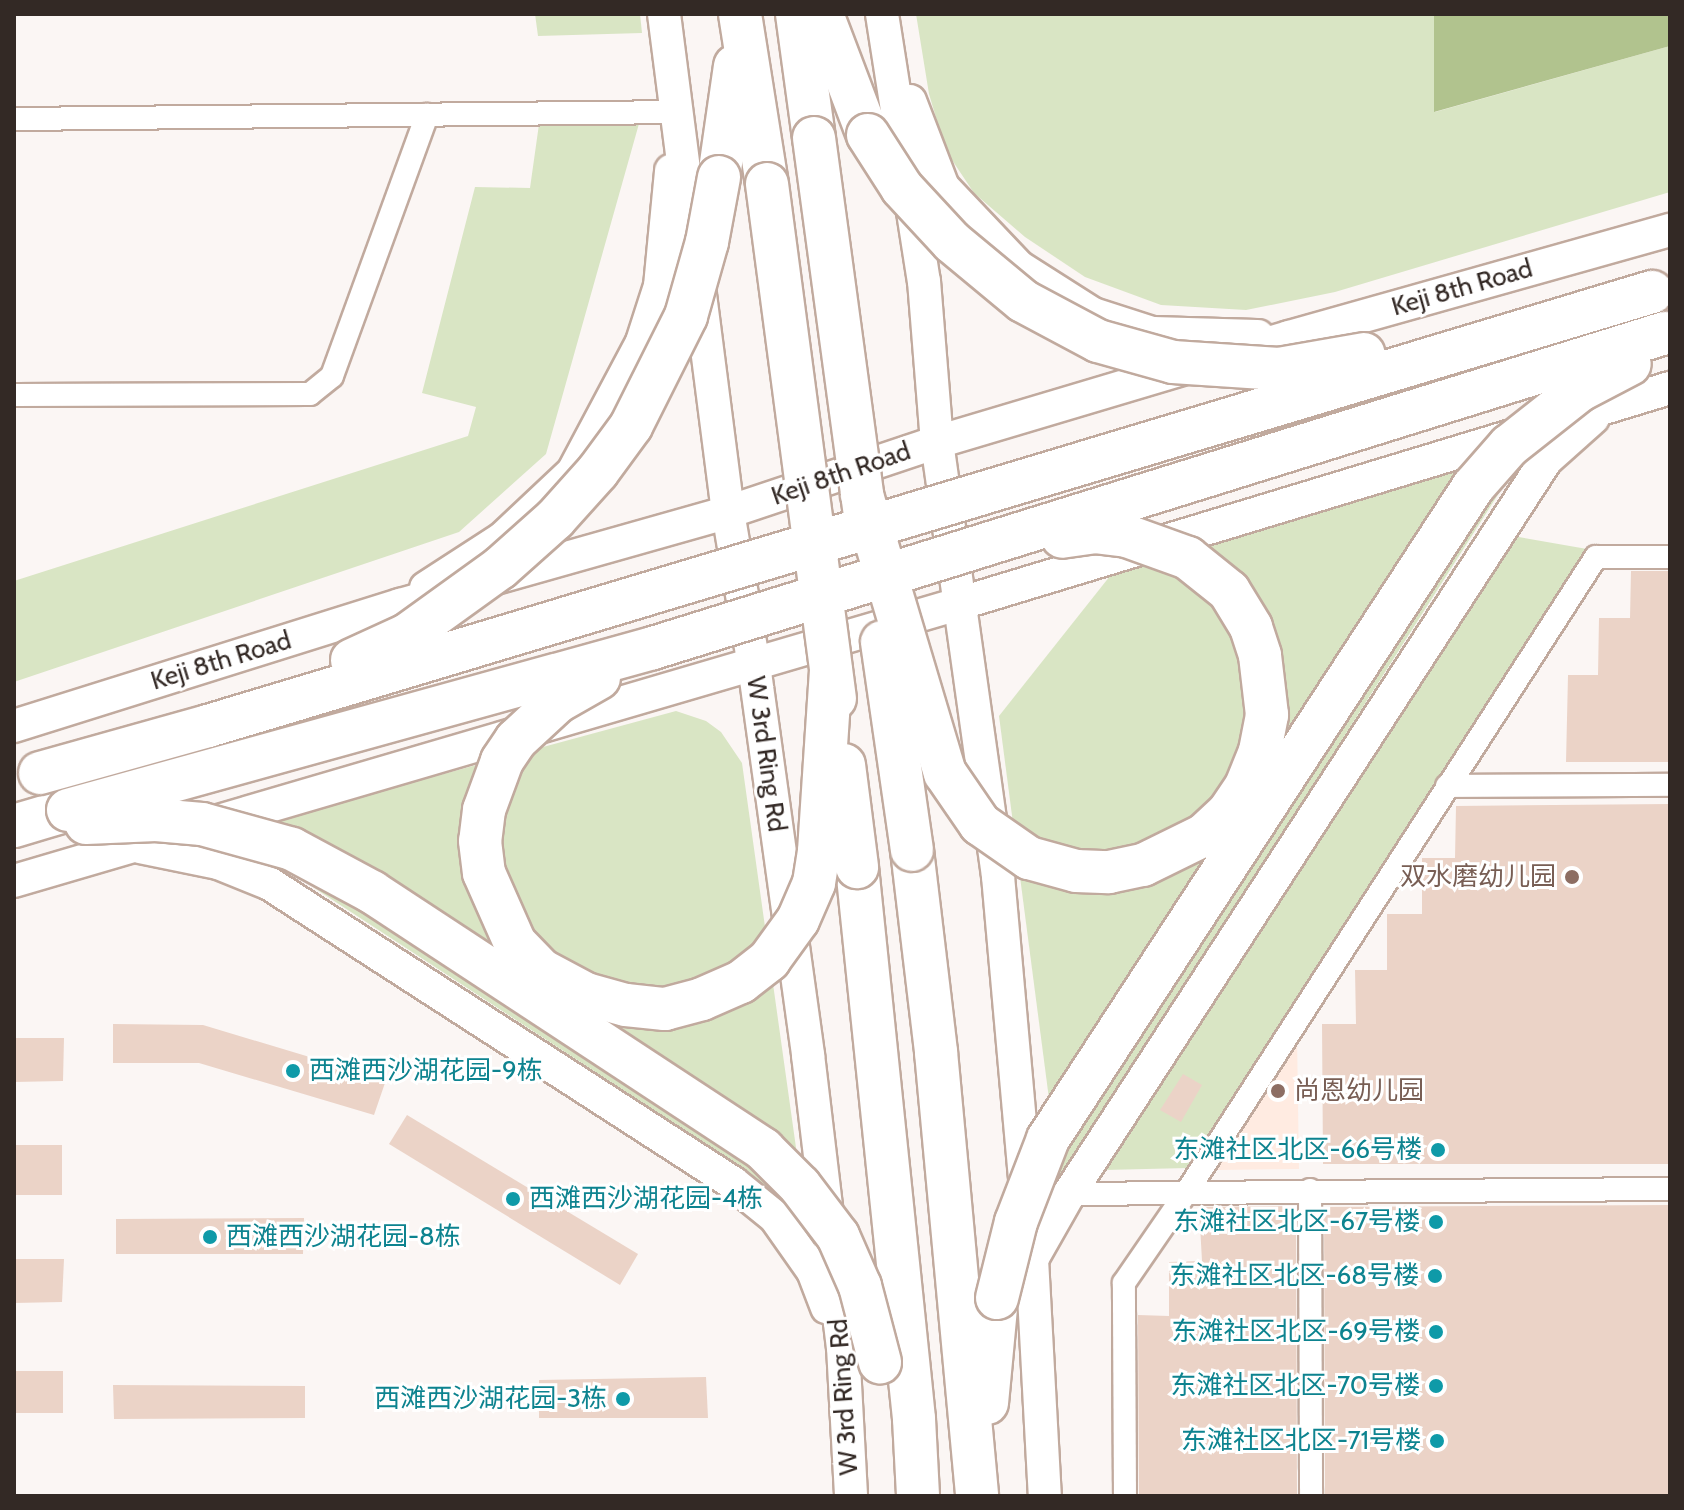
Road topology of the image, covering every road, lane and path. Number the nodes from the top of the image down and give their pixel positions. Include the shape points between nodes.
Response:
1 (664, 14) edge
2 (797, 14) edge
3 (822, 14) edge
4 (741, 18) edge
5 (884, 27) edge
6 (677, 112) junction
7 (427, 115) junction
8 (14, 119) edge
9 (1670, 230) edge
10 (1661, 289) edge
11 (1573, 315) junction
12 (1289, 337) junction
13 (1668, 349) edge
14 (14, 395) edge
15 (1601, 411) junction
16 (937, 442) junction
17 (862, 495) junction
18 (728, 512) junction
19 (983, 548) junction
20 (1670, 557) edge
21 (958, 604) junction
22 (400, 605) junction
23 (653, 648) junction
24 (754, 665) junction
25 (831, 670) junction
26 (14, 726) edge
27 (27, 777) edge
28 (1670, 785) edge
29 (1447, 786) junction
30 (68, 818) junction
31 (14, 826) edge
32 (14, 834) edge
33 (137, 846) junction
34 (14, 881) edge
35 (1670, 1189) edge
36 (1188, 1190) junction
37 (1310, 1190) junction
38 (1069, 1194) junction
39 (1032, 1259) junction
40 (862, 1355) junction
41 (851, 1496) edge
42 (907, 1496) edge
43 (918, 1496) edge
44 (978, 1496) edge
45 (1045, 1496) edge
46 (1125, 1496) edge
47 (1311, 1496) edge

1 - 6 main road, W 3rd Ring Rd
2 - 17 highway, bridge
3 - 11 highway, bridge via 868,135 902,188 952,242 1023,301 1098,341 1173,362 1279,369 1483,324
4 - 25 highway, bridge
4 - 27 highway, bridge via 719,177 686,316 631,426 555,519 500,568 407,635
5 - 12 main road via 943,187 1019,267 1093,314 1152,333
5 - 16 main road via 924,281
6 - 7 street
6 - 18 main road, W 3rd Ring Rd
6 - 22 main road via 660,286 642,342 573,472 503,538
7 - 8 street
7 - 14 street via 332,376 310,394
9 - 12 main road, Keji 8th Road
10 - 11 highway, bridge
11 - 27 highway, bridge
12 - 16 main road, Keji 8th Road
13 - 15 main road
13 - 19 highway, bridge
13 - 44 highway, bridge via 1580,390 1509,446 1473,487 1048,1139 1016,1222 997,1298
15 - 21 main road
15 - 38 main road via 1546,460
16 - 18 main road, Keji 8th Road
16 - 21 main road
17 - 19 highway, bridge via 945,773 980,824 1029,858 1076,871 1143,865 1204,835 1246,786 1267,715 1260,655 1251,627 1229,591 1188,558 1127,536 1096,532
17 - 44 highway, bridge via 936,1052
18 - 22 main road, Keji 8th Road
18 - 24 main road, W 3rd Ring Rd
19 - 23 highway, bridge
20 - 29 street via 1596,557
21 - 24 main road
21 - 39 main road via 998,876
22 - 26 main road, Keji 8th Road
23 - 25 highway, bridge via 557,702 516,740 491,784 480,841 484,873 515,943 541,970 586,994 626,1005 665,1009 741,982 769,960 798,920 814,883 819,851
23 - 30 highway, bridge
24 - 33 main road
24 - 40 main road, W 3rd Ring Rd via 808,1055
25 - 43 highway, bridge via 857,867
28 - 29 street
29 - 36 street
30 - 31 highway
30 - 32 highway
30 - 40 highway, bridge via 202,824 292,849 372,892 763,1149 838,1236 860,1286
33 - 34 main road
33 - 40 main road via 218,863 270,884 733,1183 775,1217
35 - 37 street
36 - 37 street
36 - 38 street
36 - 46 street via 1124,1283
37 - 47 street
38 - 39 main road
39 - 45 main road
40 - 41 main road, W 3rd Ring Rd
40 - 42 highway

